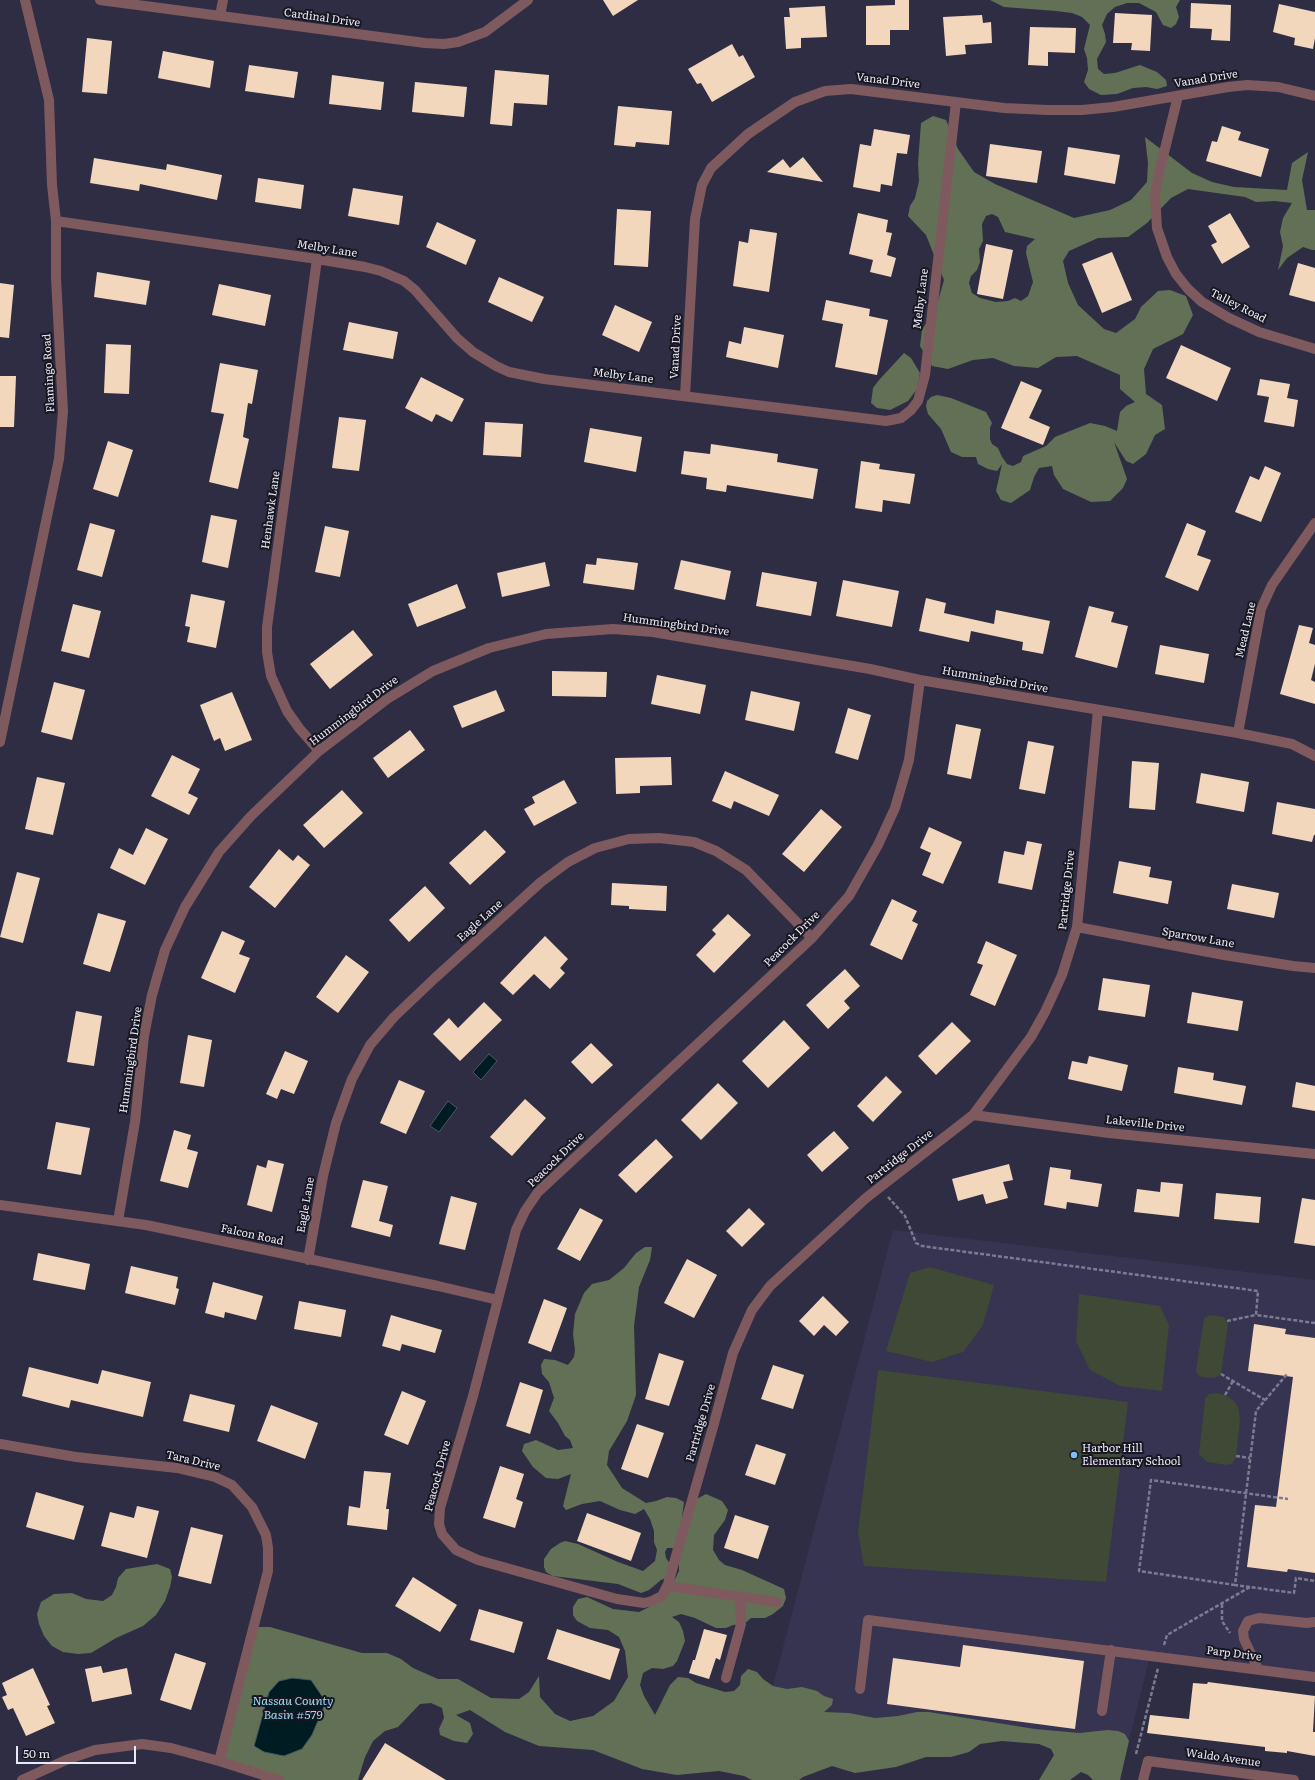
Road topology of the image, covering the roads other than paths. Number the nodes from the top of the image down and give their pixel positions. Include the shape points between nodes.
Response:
1 (25, 0) edge
2 (100, 0) edge
3 (223, 0) edge
4 (528, 0) edge
5 (220, 16) junction
6 (1178, 96) junction
7 (1315, 96) edge
8 (956, 102) junction
9 (56, 221) junction
10 (317, 259) junction
11 (1315, 349) edge
12 (685, 396) junction
13 (1315, 523) edge
14 (920, 680) junction
15 (1098, 710) junction
16 (1238, 733) junction
17 (0, 742) edge
18 (319, 751) junction
19 (1315, 756) edge
20 (1077, 927) junction
21 (812, 938) junction
22 (1315, 968) edge
23 (972, 1115) junction
24 (1315, 1154) edge
25 (0, 1205) edge
26 (118, 1221) junction
27 (308, 1260) junction
28 (498, 1300) junction
29 (0, 1444) edge
30 (667, 1586) junction
31 (740, 1597) junction
32 (658, 1599) joint
33 (777, 1602) dead end
34 (1315, 1622) edge
35 (1111, 1650) junction
36 (1258, 1669) junction
37 (1315, 1677) edge
38 (726, 1678) dead end
39 (860, 1689) dead end
40 (1102, 1711) dead end
41 (219, 1761) junction
42 (22, 1780) edge
43 (279, 1780) edge
44 (1143, 1780) edge
45 (1294, 1780) edge

1 - 9 street, Flamingo Road via 49,100
2 - 5 street, Cardinal Drive
3 - 5 street
4 - 5 street, Cardinal Drive via 485,32 458,42 444,44 425,44
6 - 7 street, Vanad Drive via 1246,85 1278,87
6 - 8 street, Vanad Drive via 1082,110 1004,108
6 - 11 street, Talley Road via 1155,195 1157,228 1170,263 1188,290 1202,302 1259,332
8 - 12 street, Vanad Drive via 851,89 826,91 795,102 772,116 717,161 706,175 696,207
8 - 12 street, Melby Lane via 925,375 918,401 911,410 901,418 886,420
9 - 10 street, Melby Lane
9 - 17 street, Flamingo Road via 56,278 63,411 60,459
10 - 12 street, Melby Lane via 365,267 404,281 473,352 509,372 544,379
10 - 18 street, Henhawk Lane via 267,628 267,652 270,676 287,711
13 - 16 street, Mead Lane via 1272,585 1261,609
14 - 15 street, Hummingbird Drive
14 - 18 street, Hummingbird Drive via 653,632 613,629 546,634 489,648 433,671 387,699
14 - 21 street, Peacock Drive via 909,760 895,808 878,845 849,896
15 - 16 street, Hummingbird Drive
15 - 20 street, Partridge Drive
16 - 19 street, Hummingbird Drive via 1292,744
18 - 26 street, Hummingbird Drive via 251,816 219,852 185,908 166,950 152,995 144,1036 134,1122
20 - 22 street, Sparrow Lane via 1240,958
20 - 23 street, Partridge Drive via 1062,974 1045,1012 1031,1037
21 - 27 street, Eagle Lane via 746,870 716,851 694,842 659,838 629,839 596,848 568,862 541,882 434,978 370,1045 352,1079 336,1123 323,1176
21 - 28 street, Peacock Drive via 538,1192 516,1230
23 - 24 street, Lakeville Drive via 1109,1133
23 - 30 street, Partridge Drive via 866,1198 770,1286 752,1310 732,1352
25 - 26 street, Falcon Road
26 - 27 street, Falcon Road
27 - 28 street, Falcon Road
28 - 32 street, Peacock Drive via 440,1508 439,1524 442,1534 456,1550 478,1560 623,1600 644,1603
29 - 41 street, Tara Drive via 76,1457 177,1468 215,1476 232,1485 252,1507 266,1535 268,1571
30 - 31 street
30 - 32 street, Partridge Drive
31 - 33 street
31 - 38 street via 741,1624
34 - 36 street via 1259,1618 1248,1622 1243,1632 1244,1639
35 - 36 street, Parp Drive
35 - 39 street, Parp Drive via 868,1620
35 - 40 street
36 - 37 street, Parp Drive
41 - 42 street via 171,1748 142,1744 115,1746 66,1760
41 - 43 street
44 - 45 street, Waldo Avenue via 1148,1761

